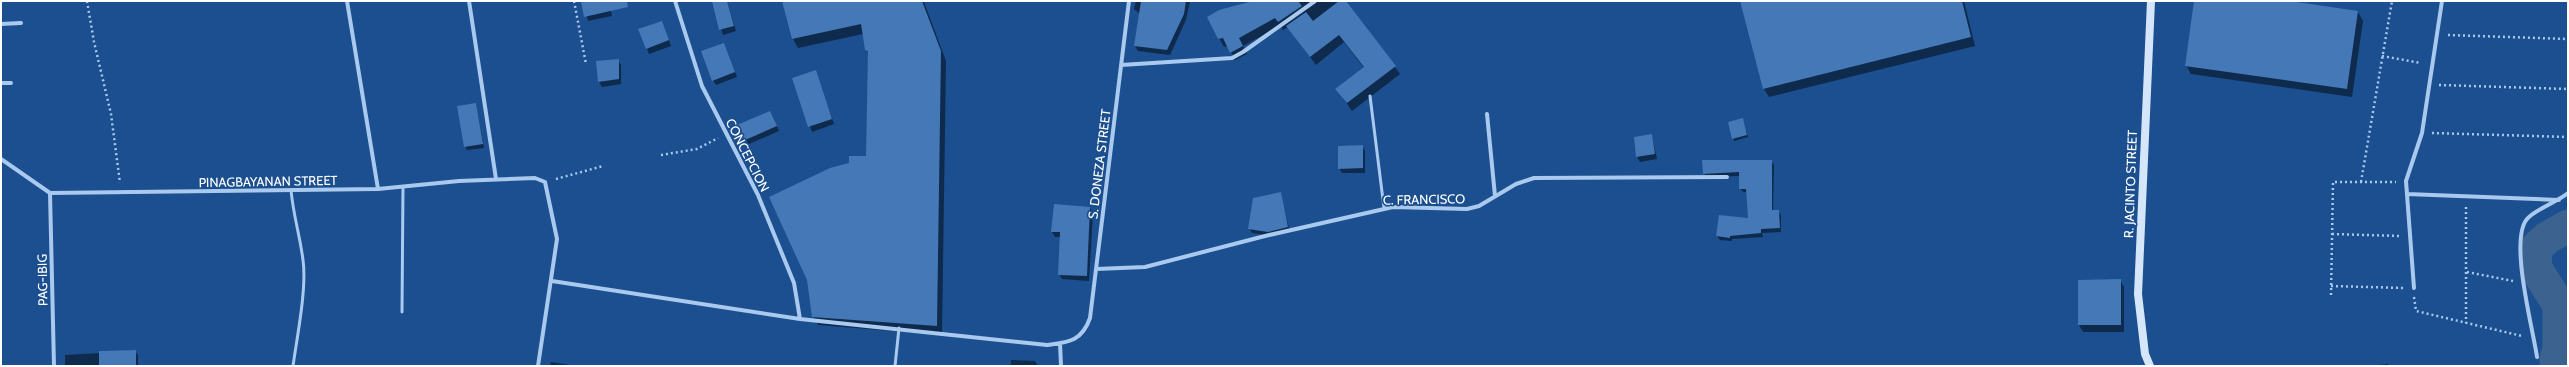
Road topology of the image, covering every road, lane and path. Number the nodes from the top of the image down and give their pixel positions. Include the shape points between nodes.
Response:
1 (87, 1) edge
2 (347, 1) edge
3 (469, 1) edge
4 (574, 1) edge
5 (675, 1) edge
6 (1129, 1) edge
7 (1315, 1) edge
8 (2151, 1) edge
9 (2392, 1) edge
10 (2442, 1) edge
11 (1, 24) edge
12 (21, 24) dead end
13 (2438, 35) junction
14 (2568, 39) edge
15 (2382, 56) junction
16 (586, 64) dead end
17 (2432, 64) junction
18 (1121, 65) junction
19 (1, 83) edge
20 (10, 83) dead end
21 (2429, 85) junction
22 (2568, 89) edge
23 (1370, 96) dead end
24 (1487, 114) dead end
25 (2422, 133) junction
26 (727, 134) junction
27 (2568, 137) edge
28 (660, 155) dead end
29 (1, 159) edge
30 (603, 166) dead end
31 (1727, 177) dead end
32 (496, 179) junction
33 (2406, 181) junction
34 (545, 182) junction
35 (2361, 182) junction
36 (403, 187) junction
37 (291, 190) junction
38 (378, 190) junction
39 (50, 193) junction
40 (121, 193) junction
41 (2568, 193) edge
42 (2407, 194) junction
43 (1495, 196) junction
44 (2466, 198) junction
45 (2559, 200) junction
46 (1384, 208) junction
47 (2332, 234) junction
48 (2410, 237) junction
49 (1096, 269) junction
50 (2467, 272) junction
51 (552, 281) junction
52 (2524, 283) junction
53 (2331, 286) junction
54 (2414, 288) junction
55 (2331, 295) dead end
56 (402, 312) dead end
57 (800, 319) junction
58 (2466, 323) junction
59 (899, 328) junction
60 (2535, 339) junction
61 (1060, 343) junction
62 (2538, 357) dead end
63 (54, 366) edge
64 (293, 366) edge
65 (538, 366) edge
66 (895, 366) edge
67 (1061, 366) edge
68 (2150, 366) edge

1 - 40 path via 111,114
2 - 38 street
3 - 32 street
4 - 16 path
5 - 26 street, CONCEPCION via 702,86
6 - 18 street, S. DONEZA STREET
7 - 18 street via 1232,58
8 - 68 street, R. JACINTO STREET via 2138,294 2145,354
9 - 15 path
10 - 13 street
11 - 12 street
13 - 14 path
13 - 17 street
15 - 17 path
15 - 35 path
17 - 21 street
18 - 49 street, S. DONEZA STREET
19 - 20 street
21 - 22 path
21 - 25 street
23 - 46 lane
24 - 43 street
25 - 27 path
25 - 33 street
26 - 28 path via 697,149
26 - 57 street, CONCEPCION via 758,195 794,283
29 - 39 street
30 - 34 path
31 - 43 street, C. FRANCISCO via 1534,178 1516,184
32 - 34 street, PINAGBAYANAN STREET via 524,177
32 - 36 street, PINAGBAYANAN STREET
33 - 35 path
33 - 42 street
34 - 51 street via 557,240
35 - 47 path via 2333,182
36 - 38 street, PINAGBAYANAN STREET
36 - 56 lane
37 - 38 street, PINAGBAYANAN STREET
37 - 40 street, PINAGBAYANAN STREET
37 - 64 lane via 293,216 303,261 300,318
39 - 40 street, PINAGBAYANAN STREET
39 - 63 street, PAG-IBIG
41 - 45 street
42 - 44 street
42 - 48 street
43 - 46 street, C. FRANCISCO via 1467,210
44 - 45 street
44 - 50 path
45 - 52 street via 2527,218 2521,229 2519,245
46 - 49 street, C. FRANCISCO via 1145,267
47 - 48 path
47 - 53 path
48 - 54 street
49 - 61 street, S. DONEZA STREET via 1086,330 1078,338
50 - 52 path
50 - 58 path
51 - 57 street
51 - 65 street
52 - 60 street
53 - 54 path
53 - 55 path
54 - 58 path via 2416,311
57 - 59 street
58 - 60 path
59 - 61 street via 1047,345
59 - 66 lane
60 - 62 street
61 - 67 street

